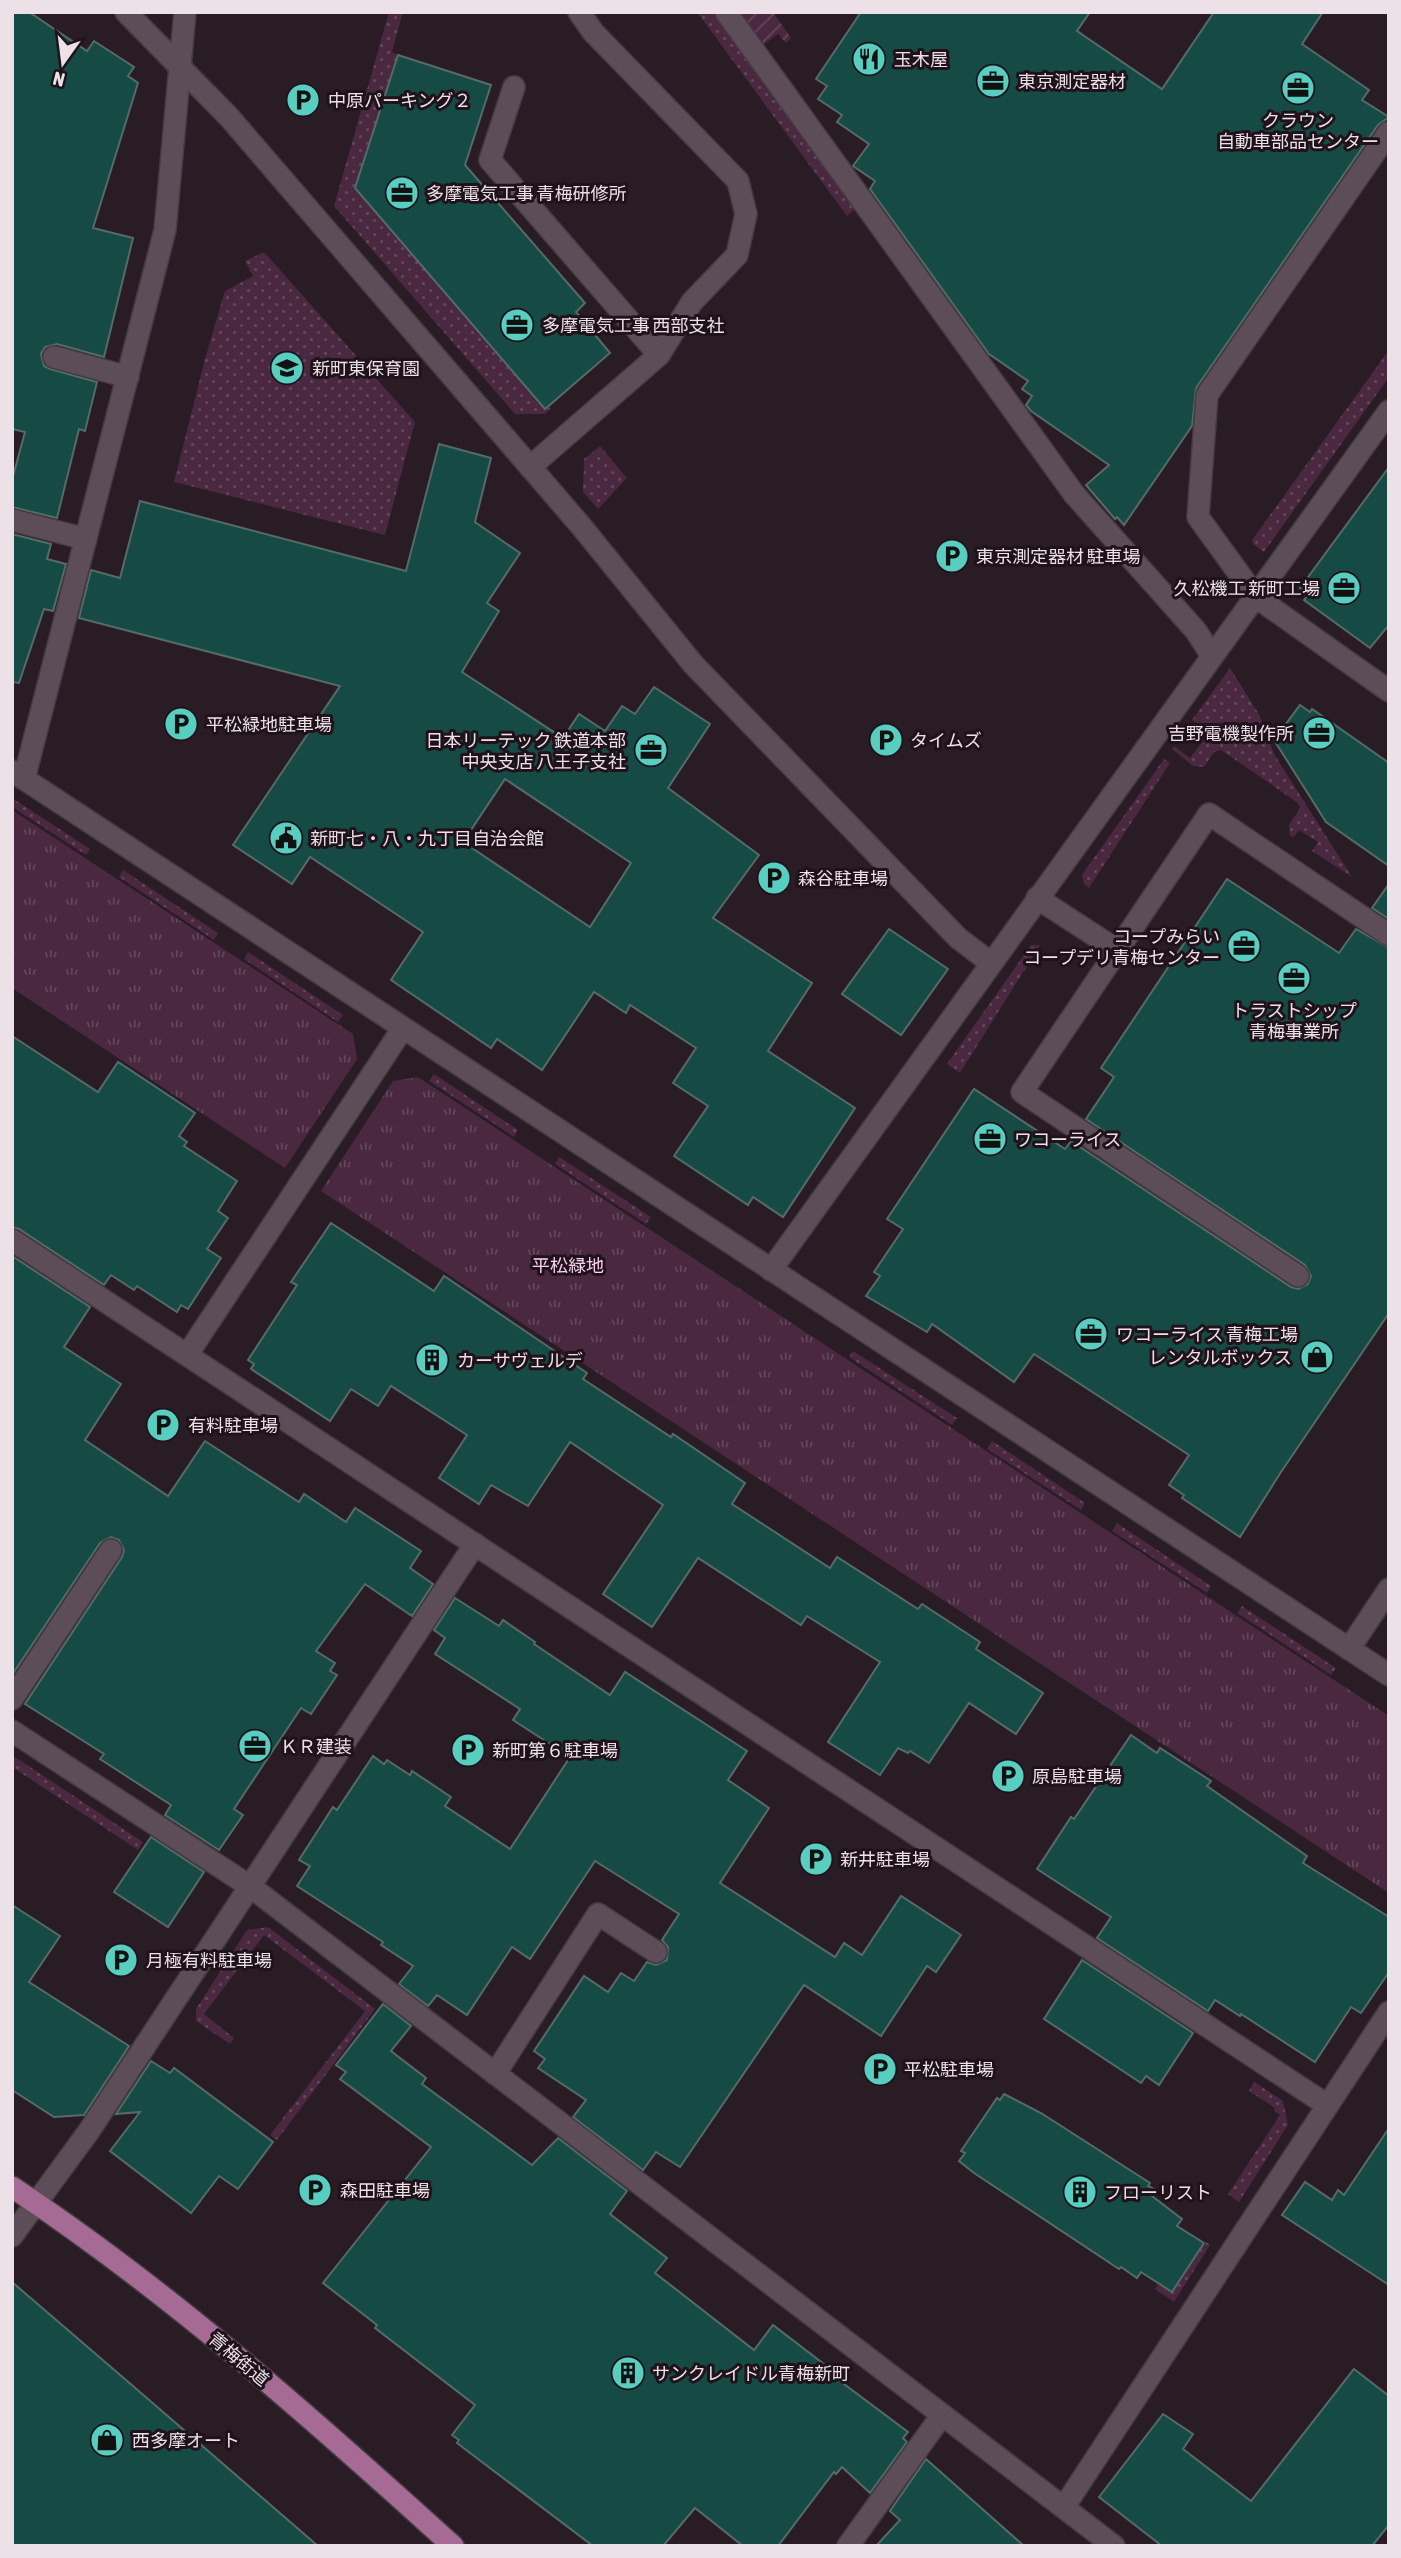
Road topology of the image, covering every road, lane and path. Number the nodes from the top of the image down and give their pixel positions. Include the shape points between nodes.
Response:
1 (126, 12) edge
2 (185, 12) edge
3 (579, 12) edge
4 (726, 12) edge
5 (180, 67) junction
6 (514, 87) dead end
7 (1389, 132) edge
8 (659, 355) junction
9 (54, 357) dead end
10 (128, 377) junction
11 (1389, 411) edge
12 (530, 467) junction
13 (12, 520) edge
14 (86, 539) junction
15 (1256, 597) junction
16 (1212, 656) junction
17 (1389, 691) edge
18 (18, 775) edge
19 (1037, 898) junction
20 (1389, 935) edge
21 (1117, 950) junction
22 (992, 963) junction
23 (403, 1028) junction
24 (12, 1240) edge
25 (771, 1270) junction
26 (1298, 1276) dead end
27 (187, 1355) junction
28 (475, 1544) junction
29 (111, 1550) dead end
30 (1389, 1589) edge
31 (1349, 1649) junction
32 (1389, 1675) edge
33 (12, 1699) edge
34 (12, 1731) edge
35 (251, 1887) junction
36 (656, 1952) dead end
37 (1389, 2012) edge
38 (495, 2074) junction
39 (1327, 2105) junction
40 (12, 2187) edge
41 (38, 2204) junction
42 (12, 2236) edge
43 (942, 2415) junction
44 (1064, 2507) junction
45 (453, 2546) edge
46 (848, 2546) edge
47 (1114, 2546) edge

1 - 5 street
2 - 5 street
3 - 8 street via 593,32 738,181 746,214 737,255 692,302
4 - 16 street via 1074,494 1196,631
5 - 10 street via 165,230
5 - 12 street via 229,117
6 - 8 street via 490,160
7 - 15 street via 1207,395 1198,517
8 - 12 street
9 - 10 street
10 - 14 street
11 - 15 street
12 - 22 street via 693,664 958,938
13 - 14 street
14 - 18 street
15 - 16 street
15 - 17 street
16 - 19 street
18 - 23 street
19 - 21 street
19 - 22 street
20 - 21 street via 1209,814
21 - 26 street via 1022,1092
22 - 25 street
23 - 25 street
23 - 27 street
24 - 27 street
25 - 31 street
27 - 28 street
28 - 35 street
28 - 39 street
29 - 33 street
30 - 31 street
31 - 32 street
34 - 35 street
35 - 38 street
35 - 41 street
36 - 38 street via 598,1914
37 - 39 street
38 - 43 street
39 - 44 street
40 - 41 main road, 青梅街道
41 - 42 street
41 - 45 main road, 青梅街道 via 225,2347
43 - 44 street
43 - 46 street
44 - 47 street

